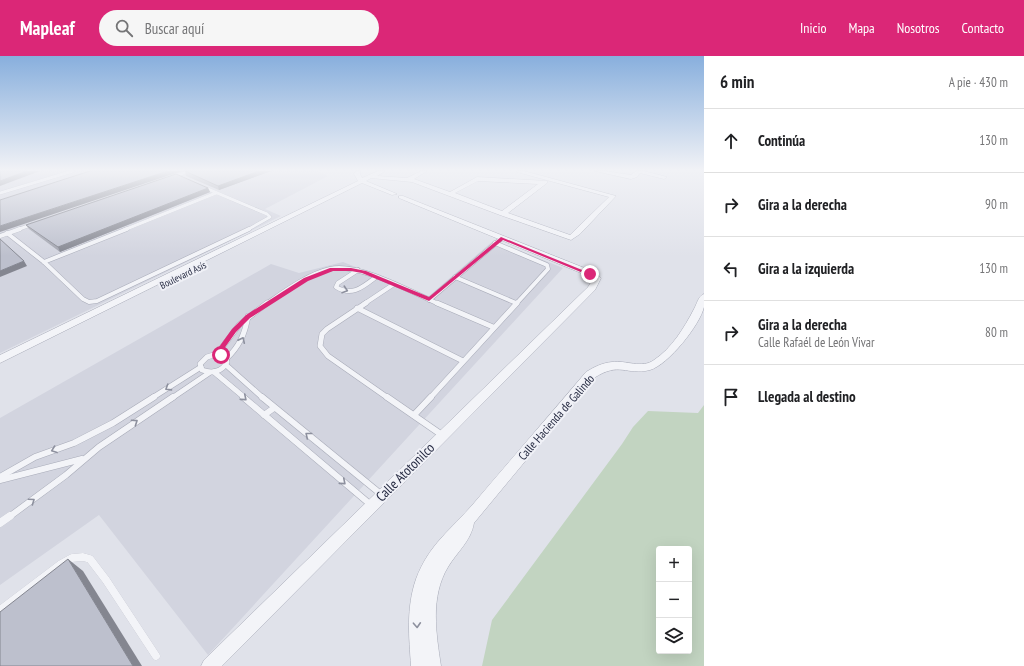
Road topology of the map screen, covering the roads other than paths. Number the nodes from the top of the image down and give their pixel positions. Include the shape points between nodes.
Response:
1 (200, 199) edge
2 (232, 199) edge
3 (329, 199) edge
4 (407, 199) edge
5 (464, 199) edge
6 (521, 199) edge
7 (609, 199) edge
8 (502, 214) junction
9 (37, 223) edge
10 (7, 233) junction
11 (0, 236) edge
12 (502, 238) junction
13 (496, 243) junction
14 (44, 262) junction
15 (358, 270) junction
16 (376, 277) junction
17 (455, 277) junction
18 (394, 284) junction
19 (151, 288) junction
20 (704, 297) edge
21 (429, 300) junction
22 (516, 303) junction
23 (357, 308) junction
24 (248, 316) junction
25 (493, 327) junction
26 (217, 354) junction
27 (0, 359) edge
28 (463, 361) junction
29 (226, 362) junction
30 (0, 366) edge
31 (201, 367) junction
32 (212, 373) junction
33 (274, 408) junction
34 (264, 415) junction
35 (414, 415) junction
36 (442, 435) junction
37 (84, 459) junction
38 (0, 476) edge
39 (0, 480) edge
40 (382, 495) junction
41 (371, 505) junction
42 (468, 520) junction
43 (0, 523) edge
44 (0, 610) edge
45 (156, 656) dead end
46 (210, 666) edge
47 (420, 666) edge
48 (432, 666) edge

1 - 14 lane
2 - 14 lane via 270,217 97,301 89,302 83,299
3 - 19 street, Boulevard Asís
4 - 12 street
5 - 8 street
6 - 8 street
7 - 8 street via 571,238
9 - 10 lane
10 - 11 lane
10 - 14 lane
12 - 13 lane
12 - 36 street, Calle Atotonilco via 597,278 592,288
13 - 17 lane
13 - 22 lane via 542,262 548,267
15 - 16 lane
15 -> 16 lane via 336,286 346,292 355,292
15 - 24 lane via 332,269 319,273
16 - 18 lane
17 - 21 lane
17 - 22 lane
18 - 21 lane
18 - 23 lane
19 - 27 street, Boulevard Asís
19 - 30 street, Boulevard Asís
20 - 42 street, Calle Hacienda de Galindo via 678,344 656,365 648,368 603,366 590,375
21 - 25 lane
22 - 25 lane
23 - 28 lane
23 - 35 lane via 322,334 320,346 328,356
24 - 26 lane
29 -> 24 lane via 242,341
25 - 28 lane
26 - 29 lane
26 - 31 lane via 205,358
28 - 35 lane
29 - 32 lane
29 - 33 lane
31 - 32 lane via 202,370
31 -> 38 lane via 114,423 74,443 35,457
32 -> 34 lane
37 -> 32 lane via 114,436
33 - 34 lane
40 -> 33 lane
34 -> 41 lane
35 - 36 lane
36 - 40 street, Calle Atotonilco
37 - 39 lane
43 -> 37 lane
40 - 41 street, Calle Atotonilco
41 - 46 street, Calle Atotonilco
42 -> 47 street, Calle Hacienda de Galindo via 461,524 438,551 418,591 416,613
42 - 48 street, Calle Hacienda de Galindo via 468,528 436,574 429,594 427,615
44 - 45 lane via 60,564 72,558 90,560

